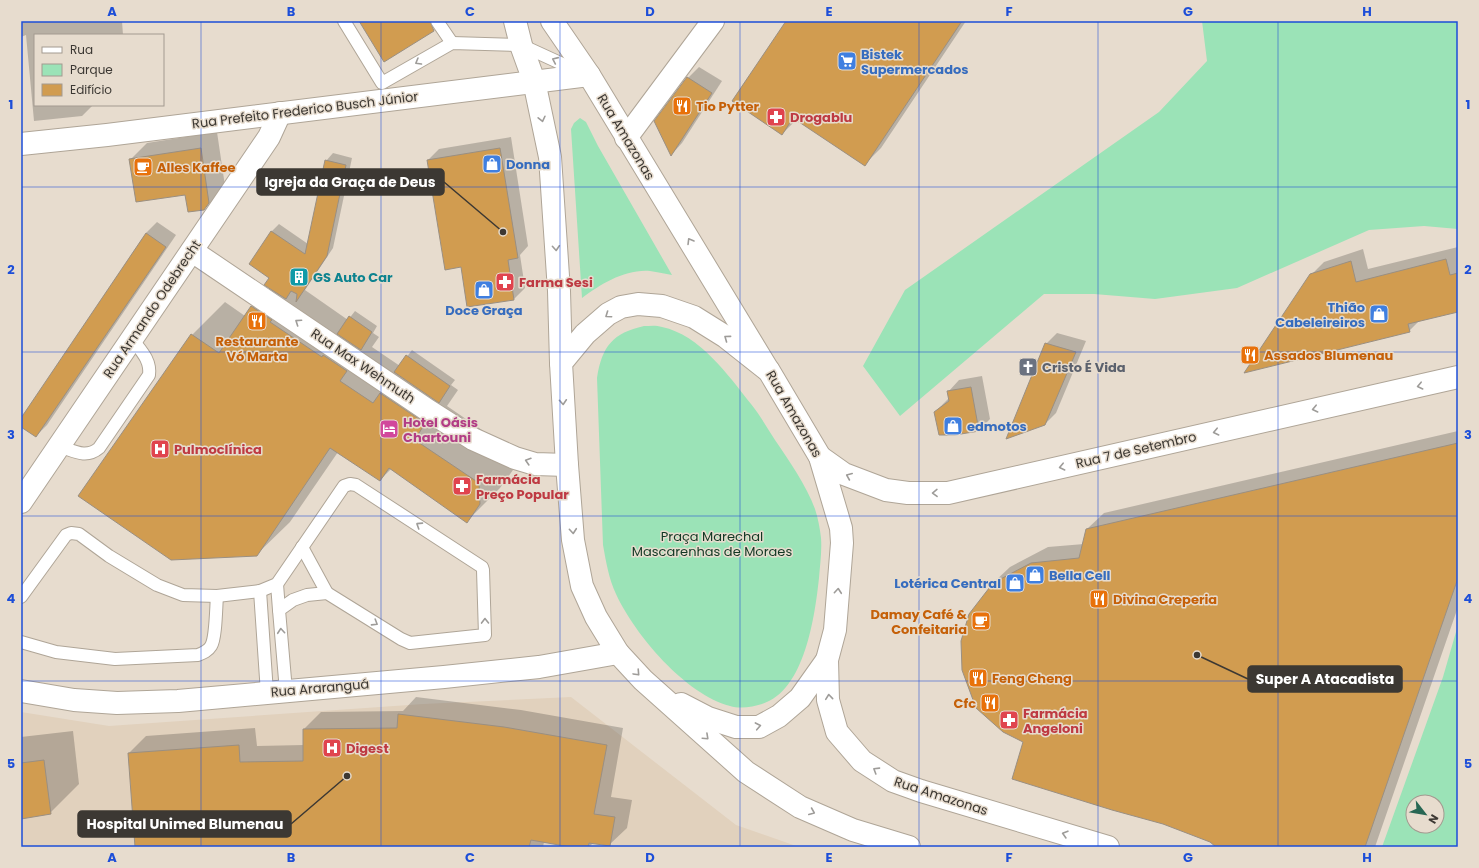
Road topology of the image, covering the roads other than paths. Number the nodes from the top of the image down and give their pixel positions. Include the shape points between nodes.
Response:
1 (344, 21) edge
2 (436, 21) edge
3 (515, 21) edge
4 (552, 21) edge
5 (712, 21) edge
6 (452, 43) junction
7 (521, 45) junction
8 (589, 76) junction
9 (534, 81) junction
10 (280, 114) junction
11 (626, 138) junction
12 (21, 144) edge
13 (192, 251) junction
14 (132, 339) junction
15 (561, 363) junction
16 (769, 371) junction
17 (1458, 377) edge
18 (59, 446) junction
19 (820, 457) junction
20 (566, 465) junction
21 (21, 502) edge
22 (302, 547) junction
23 (278, 584) junction
24 (260, 591) junction
25 (328, 593) junction
26 (217, 596) junction
27 (21, 597) edge
28 (280, 610) junction
29 (21, 642) edge
30 (618, 653) junction
31 (826, 660) junction
32 (21, 692) edge
33 (277, 692) junction
34 (656, 692) junction
35 (908, 847) edge
36 (1108, 847) edge

6 -> 1 lane via 382,83
2 - 6 lane
3 - 7 main road
4 - 8 main road, Rua Amazonas
5 - 11 main road
6 - 7 lane
8 -> 7 lane
7 - 9 main road
8 - 9 main road, Rua Prefeito Frederico Busch Júnior
8 - 11 main road, Rua Amazonas
9 - 10 main road, Rua Prefeito Frederico Busch Júnior
9 -> 15 main road via 550,157
10 - 12 main road, Rua Prefeito Frederico Busch Júnior
10 - 13 main road, Rua Armando Odebrecht via 268,137
16 -> 11 main road, Rua Amazonas
13 - 14 main road, Rua Armando Odebrecht
20 -> 13 main road, Rua Max Wehmuth via 536,464 473,439
14 - 18 main road, Rua Armando Odebrecht
14 - 18 lane via 147,359 149,375 93,453 83,454
16 -> 15 main road via 726,337 694,317 662,306 638,304 621,307 608,314 585,334
15 -> 20 main road
16 - 19 main road, Rua Amazonas
17 -> 19 main road, Rua 7 de Setembro via 948,493 908,493 882,489 844,474
18 - 21 main road, Rua Armando Odebrecht
31 -> 19 main road, Rua Amazonas via 835,630 842,543 841,528
20 -> 30 main road via 573,540 582,586 596,618
22 - 23 lane
22 - 25 lane
25 -> 22 lane via 401,640 410,643 485,635 482,568 356,485 344,486
23 - 24 lane
23 - 28 lane
24 - 26 lane
24 - 33 lane
25 - 28 lane via 307,595 293,600
26 - 27 lane via 183,595 157,585 79,534 71,533 66,535
26 - 29 lane via 212,645 206,652 198,655 116,658 56,652
33 -> 28 lane
30 - 33 main road, Rua Araranguá via 539,667
30 -> 34 main road
34 -> 31 main road via 708,718 736,727 760,727 779,716 800,698
36 -> 31 main road, Rua Amazonas via 921,791 893,781 862,761 837,732 828,700
32 - 33 main road, Rua Araranguá via 117,703
34 -> 35 main road via 746,772 800,807 853,830

